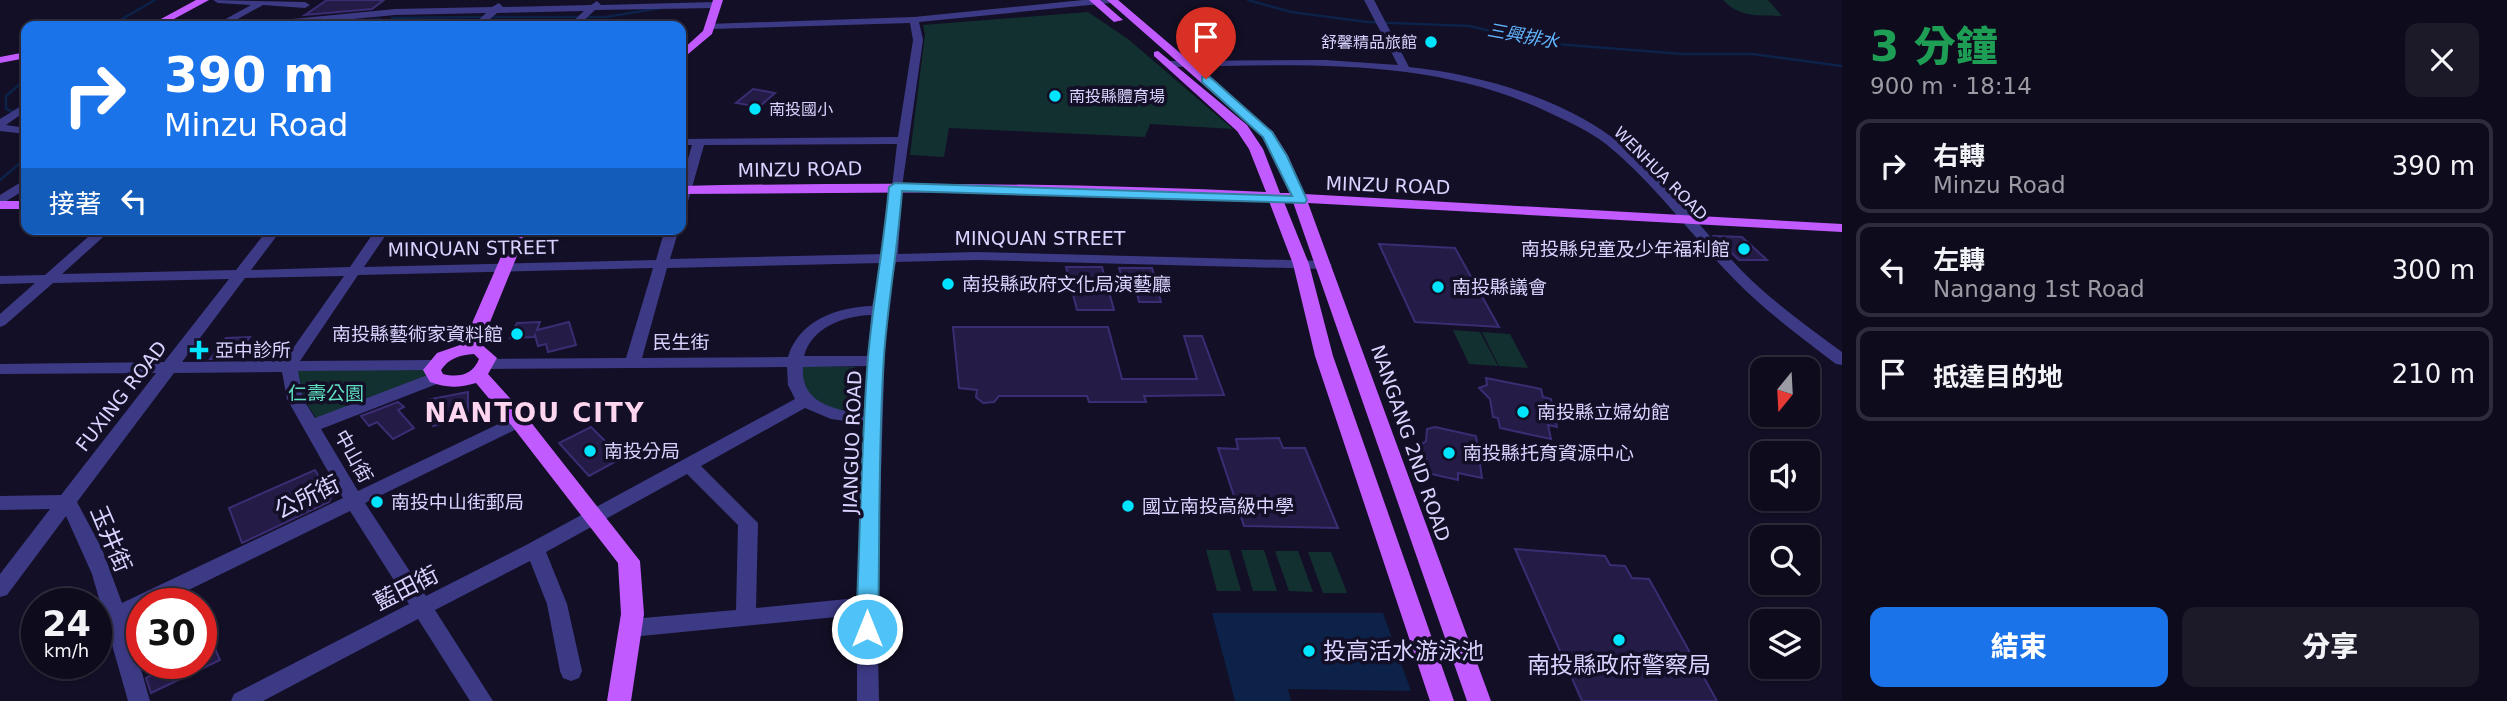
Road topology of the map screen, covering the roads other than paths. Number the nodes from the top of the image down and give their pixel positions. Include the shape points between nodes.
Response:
1 (204, 0) edge
2 (216, 0) edge
3 (411, 0) edge
4 (506, 0) edge
5 (557, 0) edge
6 (1111, 0) edge
7 (1369, 0) edge
8 (263, 1) edge
9 (1095, 1) edge
10 (309, 3) edge
11 (717, 3) edge
12 (497, 8) junction
13 (549, 8) junction
14 (395, 12) junction
15 (586, 14) edge
16 (914, 20) junction
17 (173, 21) edge
18 (227, 21) edge
19 (277, 21) edge
20 (308, 21) edge
21 (382, 21) edge
22 (483, 21) edge
23 (710, 26) junction
24 (686, 53) edge
25 (21, 58) edge
26 (0, 62) edge
27 (1170, 64) junction
28 (1189, 64) junction
29 (1406, 71) junction
30 (21, 109) edge
31 (3, 123) edge
32 (21, 129) edge
33 (902, 140) junction
34 (686, 143) edge
35 (698, 144) junction
36 (686, 181) edge
37 (21, 187) edge
38 (895, 187) junction
39 (686, 190) edge
40 (1276, 199) junction
41 (1301, 200) junction
42 (0, 203) edge
43 (21, 205) edge
44 (1688, 221) junction
45 (1842, 228) edge
46 (98, 235) edge
47 (270, 235) edge
48 (379, 235) edge
49 (518, 235) edge
50 (670, 235) edge
51 (889, 259) junction
52 (660, 264) junction
53 (1301, 264) junction
54 (1325, 265) junction
55 (503, 267) junction
56 (355, 270) junction
57 (240, 274) junction
58 (48, 279) junction
59 (0, 280) edge
60 (880, 310) junction
61 (0, 322) edge
62 (470, 349) junction
63 (1842, 360) edge
64 (876, 361) junction
65 (795, 362) junction
66 (632, 363) junction
67 (289, 366) junction
68 (170, 368) junction
69 (0, 369) edge
70 (483, 369) junction
71 (435, 372) junction
72 (806, 400) junction
73 (875, 419) junction
74 (519, 421) junction
75 (313, 425) junction
76 (688, 464) junction
77 (355, 500) junction
78 (68, 502) junction
79 (0, 503) edge
80 (593, 517) junction
81 (535, 550) junction
82 (0, 589) edge
83 (867, 606) junction
84 (421, 607) junction
85 (115, 616) junction
86 (746, 616) junction
87 (631, 628) junction
88 (572, 671) dead end
89 (139, 701) edge
90 (242, 701) edge
91 (482, 701) edge
92 (619, 701) edge
93 (868, 701) edge
94 (1442, 701) edge
95 (1479, 701) edge

1 - 17 main road
2 - 8 street
2 - 17 main road
3 - 14 street
4 - 12 street
5 - 13 street
6 - 9 street
6 - 28 main road, NANGANG 2ND ROAD
7 - 29 street
8 - 10 street
8 - 18 street
9 - 16 street
9 - 27 main road
10 - 19 street
11 - 15 street
11 - 23 main road
12 - 13 street
12 - 14 street
12 - 22 street
13 - 15 street
14 - 20 street
14 - 21 street
16 - 23 street
16 - 33 street, JIANGUO ROAD via 918,40
23 - 24 main road via 704,38
25 - 26 main road
27 - 28 street, WENHUA ROAD
27 - 40 main road via 1242,128 1256,149
28 - 29 street, WENHUA ROAD via 1300,62
28 - 41 main road, NANGANG 2ND ROAD via 1268,135
29 - 44 street, WENHUA ROAD via 1492,84 1563,114 1614,144
30 - 31 street
31 - 32 street
33 - 35 street
33 - 38 street, JIANGUO ROAD
34 - 35 street
35 - 36 street
37 - 42 street
38 - 39 main road, MINZU ROAD
38 - 40 main road, MINZU ROAD
38 - 51 street, JIANGUO ROAD
40 - 41 main road, MINZU ROAD
40 - 53 main road
41 - 44 main road, MINZU ROAD
41 - 54 main road, NANGANG 2ND ROAD
42 - 43 main road
44 - 45 main road, MINZU ROAD
44 - 63 street, WENHUA ROAD via 1787,319
46 - 58 street
47 - 57 street, FUXING ROAD
48 - 56 street
49 - 55 main road
50 - 52 street
51 - 52 street, MINQUAN STREET
51 - 53 street, MINQUAN STREET via 977,256
51 - 60 street, JIANGUO ROAD
52 - 55 street, MINQUAN STREET
52 - 66 street
53 - 54 street, MINQUAN STREET
53 - 94 main road via 1324,356
54 - 95 main road, NANGANG 2ND ROAD
55 - 56 street, MINQUAN STREET
55 - 62 main road
56 - 57 street, MINQUAN STREET
56 - 67 street
57 - 58 street, MINQUAN STREET
57 - 68 street, FUXING ROAD
58 - 59 street, MINQUAN STREET
58 - 61 street
60 - 64 street, JIANGUO ROAD
60 - 65 street via 848,312 822,323 801,342
62 - 70 main road via 486,354
62 - 71 main road via 450,353
64 - 65 street, 民生街
64 - 73 street, JIANGUO ROAD
65 - 66 street, 民生街
65 - 72 street via 796,389
66 - 70 street, 民生街
67 - 68 street
67 - 71 street
67 - 75 street, 中山街 via 295,399
68 - 69 street
68 - 78 street, FUXING ROAD
70 - 71 main road via 459,382
70 - 74 main road
71 - 75 street
72 - 73 street via 836,415
72 - 76 street, 藍田街
73 - 83 street, JIANGUO ROAD
74 - 77 street, 公所街
74 - 80 main road
75 - 77 street, 中山街
76 - 80 street, 藍田街
76 - 86 street via 748,523
77 - 84 street, 中山街
77 - 85 street, 公所街
78 - 79 street, 玉井街
78 - 82 street, FUXING ROAD
78 - 85 street, 玉井街 via 85,531
80 - 81 street, 藍田街
80 - 87 main road via 629,561
81 - 84 street, 藍田街
81 - 88 street via 557,604
83 - 86 street
83 - 93 street, JIANGUO ROAD
84 - 90 street, 藍田街
84 - 91 street, 中山街
85 - 89 street, 玉井街
86 - 87 street
87 - 92 main road

